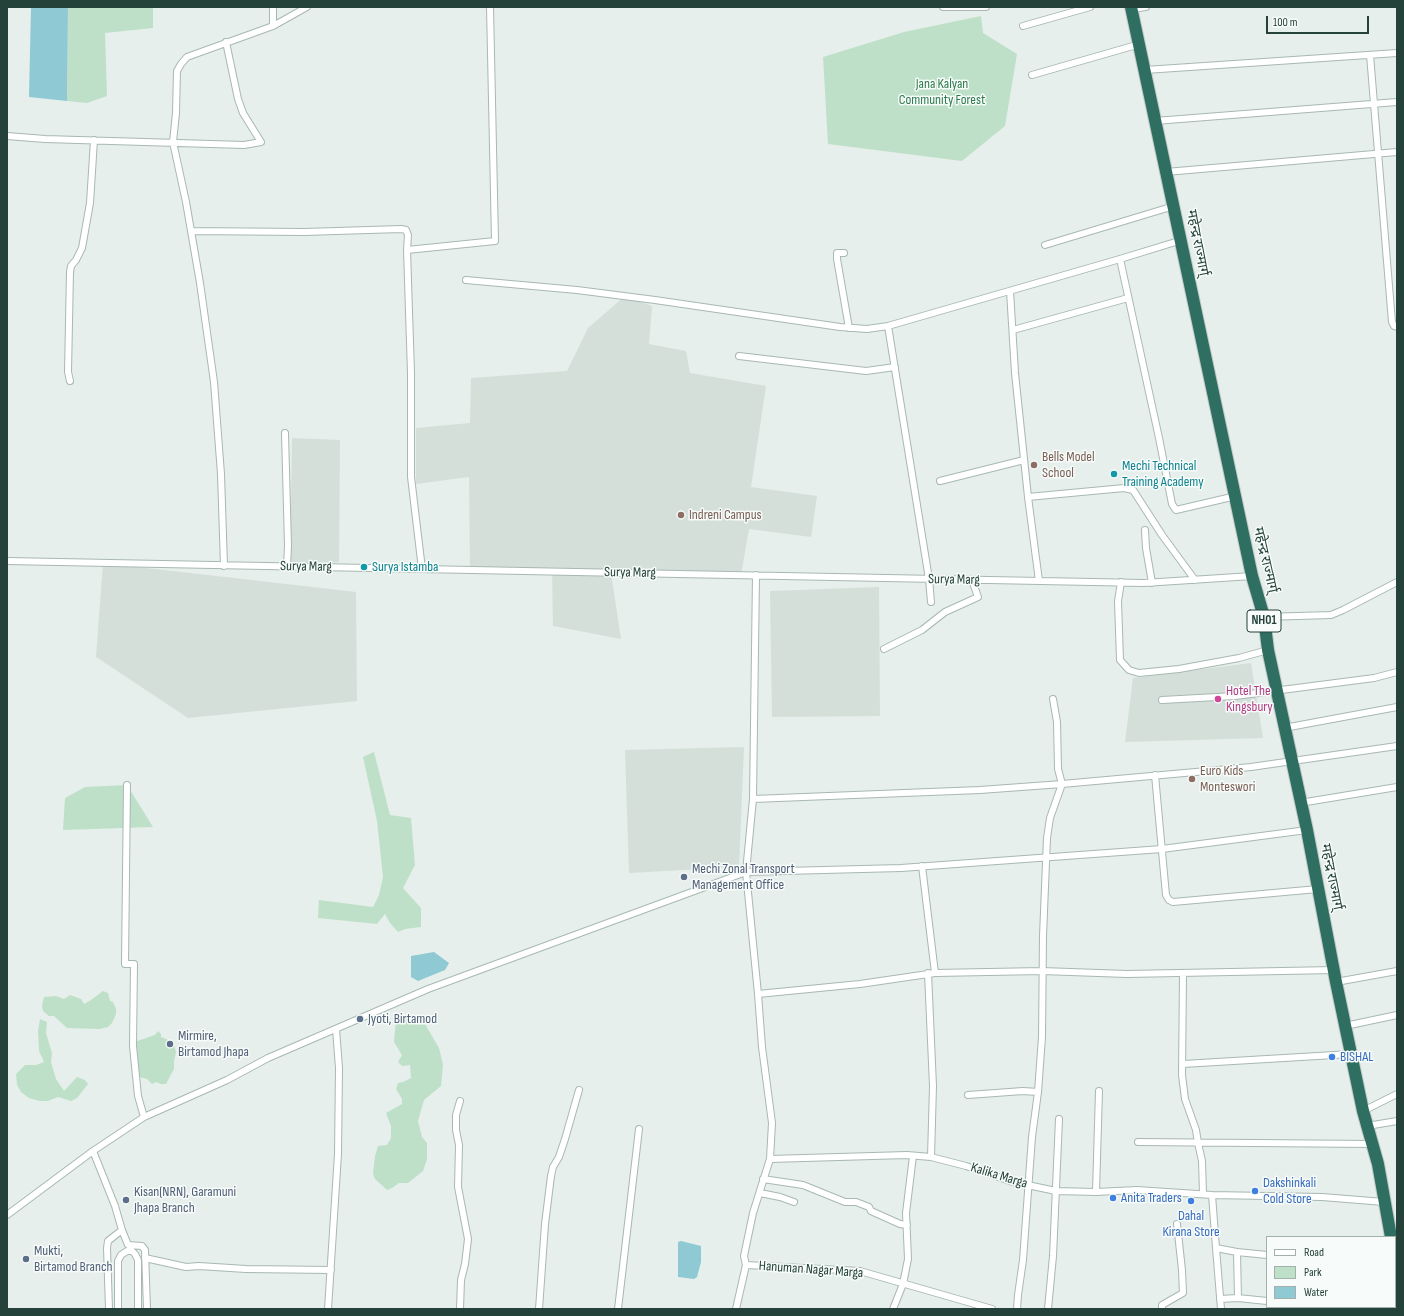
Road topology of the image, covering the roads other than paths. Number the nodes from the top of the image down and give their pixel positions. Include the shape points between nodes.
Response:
1 (273, 7) edge
2 (306, 7) edge
3 (490, 7) edge
4 (943, 7) edge
5 (986, 7) edge
6 (1090, 7) edge
7 (1146, 7) edge
8 (1132, 8) edge
9 (273, 26) junction
10 (1023, 26) dead end
11 (226, 42) junction
12 (1140, 44) junction
13 (1397, 53) edge
14 (1370, 55) junction
15 (1145, 70) junction
16 (1032, 75) dead end
17 (1397, 102) edge
18 (1374, 104) junction
19 (1155, 121) junction
20 (7, 136) edge
21 (94, 140) junction
22 (173, 142) junction
23 (1397, 152) edge
24 (1377, 154) junction
25 (1166, 172) junction
26 (1174, 206) junction
27 (191, 231) junction
28 (1182, 240) junction
29 (1045, 245) dead end
30 (406, 250) junction
31 (844, 253) dead end
32 (1120, 259) junction
33 (466, 280) dead end
34 (1010, 291) junction
35 (1128, 298) junction
36 (888, 326) junction
37 (1397, 327) edge
38 (849, 328) junction
39 (1012, 330) junction
40 (739, 356) dead end
41 (895, 367) junction
42 (70, 381) dead end
43 (285, 433) dead end
44 (1024, 460) junction
45 (940, 481) dead end
46 (1236, 496) junction
47 (1028, 497) junction
48 (1146, 530) dead end
49 (7, 561) edge
50 (224, 566) junction
51 (287, 567) junction
52 (422, 569) junction
53 (756, 575) junction
54 (1252, 576) junction
55 (929, 579) junction
56 (972, 580) junction
57 (1039, 580) junction
58 (1195, 580) junction
59 (1121, 582) junction
60 (1397, 582) edge
61 (1152, 583) junction
62 (931, 602) dead end
63 (1264, 617) junction
64 (884, 649) dead end
65 (1268, 650) junction
66 (1397, 672) edge
67 (1276, 690) junction
68 (1052, 699) dead end
69 (1162, 700) dead end
70 (1397, 707) edge
71 (1284, 728) junction
72 (1397, 746) edge
73 (1292, 762) junction
74 (1155, 775) junction
75 (1062, 784) junction
76 (127, 785) dead end
77 (1397, 787) edge
78 (753, 799) junction
79 (1300, 803) junction
80 (1307, 830) junction
81 (1162, 849) junction
82 (1046, 857) junction
83 (922, 866) junction
84 (746, 872) junction
85 (1318, 889) junction
86 (1334, 970) junction
87 (1042, 971) junction
88 (1397, 971) edge
89 (932, 973) junction
90 (1183, 974) junction
91 (1336, 982) junction
92 (758, 994) junction
93 (1397, 1015) edge
94 (1345, 1026) junction
95 (336, 1029) junction
96 (1351, 1054) junction
97 (1183, 1064) junction
98 (579, 1090) dead end
99 (1099, 1091) dead end
100 (1038, 1092) junction
101 (1397, 1094) edge
102 (968, 1095) dead end
103 (460, 1101) dead end
104 (1363, 1111) junction
105 (144, 1117) junction
106 (1059, 1119) dead end
107 (1397, 1121) edge
108 (1367, 1126) junction
109 (639, 1129) dead end
110 (1138, 1142) dead end
111 (1198, 1143) junction
112 (1372, 1144) junction
113 (93, 1151) junction
114 (913, 1156) junction
115 (931, 1157) junction
116 (770, 1159) junction
117 (762, 1180) junction
118 (1029, 1185) junction
119 (1056, 1191) junction
120 (1096, 1192) junction
121 (760, 1193) junction
122 (1203, 1194) junction
123 (1212, 1195) junction
124 (794, 1202) dead end
125 (1384, 1202) junction
126 (7, 1215) edge
127 (1177, 1224) dead end
128 (907, 1225) junction
129 (122, 1230) junction
130 (1391, 1236) edge
131 (1216, 1248) junction
132 (1237, 1252) junction
133 (1266, 1255) edge
134 (145, 1258) junction
135 (746, 1265) junction
136 (331, 1270) junction
137 (903, 1284) junction
138 (1238, 1298) junction
139 (1220, 1299) junction
140 (1266, 1301) edge
141 (109, 1309) edge
142 (118, 1309) edge
143 (138, 1309) edge
144 (147, 1309) edge
145 (328, 1309) edge
146 (460, 1309) edge
147 (539, 1309) edge
148 (618, 1309) edge
149 (736, 1309) edge
150 (893, 1309) edge
151 (992, 1309) edge
152 (1017, 1309) edge
153 (1048, 1309) edge
154 (1162, 1309) edge
155 (1221, 1309) edge

1 - 9 street
2 - 9 street
3 - 30 street via 495,241
4 - 5 street
6 - 10 street
7 - 8 street
8 - 12 highway, महेन्द्र राज्मार्ग् / NH01
9 - 11 street
11 - 22 street via 187,57 177,71
11 - 22 street via 238,99 243,113 261,142 244,145
12 - 15 highway, महेन्द्र राज्मार्ग् / NH01
12 - 16 street
13 - 14 street
14 - 15 street
14 - 18 street
15 - 19 highway, महेन्द्र राज्मार्ग् / NH01
17 - 18 street
18 - 19 street
18 - 24 street
19 - 25 highway, महेन्द्र राज्मार्ग् / NH01
20 - 21 street
21 - 22 street
21 - 42 street via 90,203 82,248 70,272
22 - 27 street
23 - 24 street
24 - 25 street
24 - 37 street via 1392,322
25 - 26 highway, महेन्द्र राज्मार्ग् / NH01
26 - 28 highway, महेन्द्र राज्मार्ग् / NH01
26 - 29 street
27 - 30 street via 304,232 401,229 406,230 408,235
27 - 50 street via 214,382
28 - 32 street
28 - 46 highway, महेन्द्र राज्मार्ग् / NH01
30 - 52 street via 411,373 411,477
31 - 38 street via 837,253 837,259
32 - 34 street
32 - 35 street
33 - 38 street via 625,296
34 - 36 street
34 - 39 street
35 - 39 street
35 - 46 street via 1160,438 1172,504 1176,510
36 - 38 street
36 - 41 street
39 - 44 street
40 - 41 street via 866,371
41 - 55 street
43 - 51 street
44 - 45 street
44 - 47 street
46 - 54 highway, महेन्द्र राज्मार्ग् / NH01
47 - 57 street
47 - 58 street via 1124,488 1133,490
48 - 61 street via 1146,548
49 - 50 street, Surya Marg
50 - 51 street, Surya Marg
51 - 52 street, Surya Marg
52 - 53 street, Surya Marg
53 - 55 street, Surya Marg
53 - 78 street
54 - 58 street, Surya Marg
54 - 63 highway, महेन्द्र राज्मार्ग् / NH01
55 - 56 street, Surya Marg
55 - 62 street
56 - 57 street, Surya Marg
56 - 64 street via 978,597 945,612 922,630
57 - 59 street, Surya Marg
58 - 61 street, Surya Marg
59 - 61 street, Surya Marg
59 - 65 street via 1118,601 1120,660 1129,670 1139,673 1178,669
60 - 63 street via 1330,615
63 - 65 highway, महेन्द्र राज्मार्ग् / NH01
65 - 67 highway, महेन्द्र राज्मार्ग् / NH01
66 - 67 street via 1374,678
67 - 69 street via 1235,696
67 - 71 highway, महेन्द्र राज्मार्ग् / NH01
68 - 75 street via 1058,728 1058,769
70 - 71 street
71 - 73 highway, महेन्द्र राज्मार्ग् / NH01
72 - 73 street
73 - 74 street
73 - 79 highway, महेन्द्र राज्मार्ग् / NH01
74 - 75 street
74 - 81 street
75 - 78 street via 980,790
75 - 82 street via 1050,818
76 - 105 street via 125,964 134,964 133,1046 138,1096
77 - 79 street
78 - 84 street
79 - 80 highway, महेन्द्र राज्मार्ग् / NH01
80 - 81 street
80 - 85 highway, महेन्द्र राज्मार्ग् / NH01
81 - 82 street
81 - 85 street via 1166,895 1168,900 1173,902
82 - 83 street
82 - 87 street
83 - 84 street
83 - 89 street
84 - 92 street
84 - 95 street via 428,989
85 - 86 highway, महेन्द्र राज्मार्ग् / NH01
86 - 90 street
86 - 91 highway, महेन्द्र राज्मार्ग् / NH01
87 - 89 street
87 - 90 street
87 - 100 street via 1042,1037
88 - 91 street
89 - 92 street via 860,984
89 - 115 street
90 - 97 street
91 - 94 highway, महेन्द्र राज्मार्ग् / NH01
92 - 116 street via 772,1123
93 - 94 street
94 - 96 highway, महेन्द्र राज्मार्ग् / NH01
95 - 105 street
95 - 136 street via 339,1068 338,1154
96 - 97 street
96 - 104 highway, महेन्द्र राज्मार्ग् / NH01
97 - 111 street via 1185,1099
98 - 147 street via 551,1176
99 - 120 street
100 - 102 street
100 - 118 street
101 - 104 street
103 - 146 street via 456,1115 459,1145 458,1187 468,1239 460,1280
104 - 108 highway, महेन्द्र राज्मार्ग् / NH01
105 - 113 street
106 - 119 street
107 - 108 street
108 - 112 highway, महेन्द्र राज्मार्ग् / NH01
109 - 148 street
110 - 111 street
111 - 112 street
111 - 122 street via 1202,1161
112 - 125 highway, महेन्द्र राज्मार्ग् / NH01
113 - 126 street
113 - 129 street
114 - 115 street, Kalika Marga
114 - 116 street, Kalika Marga
114 - 128 street via 906,1213
115 - 118 street, Kalika Marga
116 - 117 street
117 - 121 street
117 - 128 street via 803,1185 845,1202 856,1202 869,1207 871,1211
118 - 119 street, Kalika Marga
118 - 152 street via 1024,1260
119 - 120 street, Kalika Marga
119 - 153 street
120 - 122 street, Kalika Marga via 1137,1190
121 - 124 street
121 - 135 street via 744,1256
122 - 123 street, Kalika Marga
123 - 125 street, Kalika Marga via 1322,1197
123 - 131 street
125 - 130 highway, महेन्द्र राज्मार्ग् / NH01
127 - 154 street via 1183,1293 1162,1305
128 - 137 street via 908,1259
129 - 134 street via 128,1245 142,1246
129 - 141 street via 108,1241
131 - 132 street
131 - 139 street
132 - 133 street
132 - 138 street
134 - 136 street via 186,1267
134 - 144 street
135 - 137 street, Hanuman Nagar Marga via 860,1271
135 - 149 street
136 - 145 street
137 - 150 street
137 - 151 street, Hanuman Nagar Marga
138 - 139 street
138 - 140 street
139 - 155 street
142 - 143 street via 118,1261 127,1251 135,1254 138,1260

